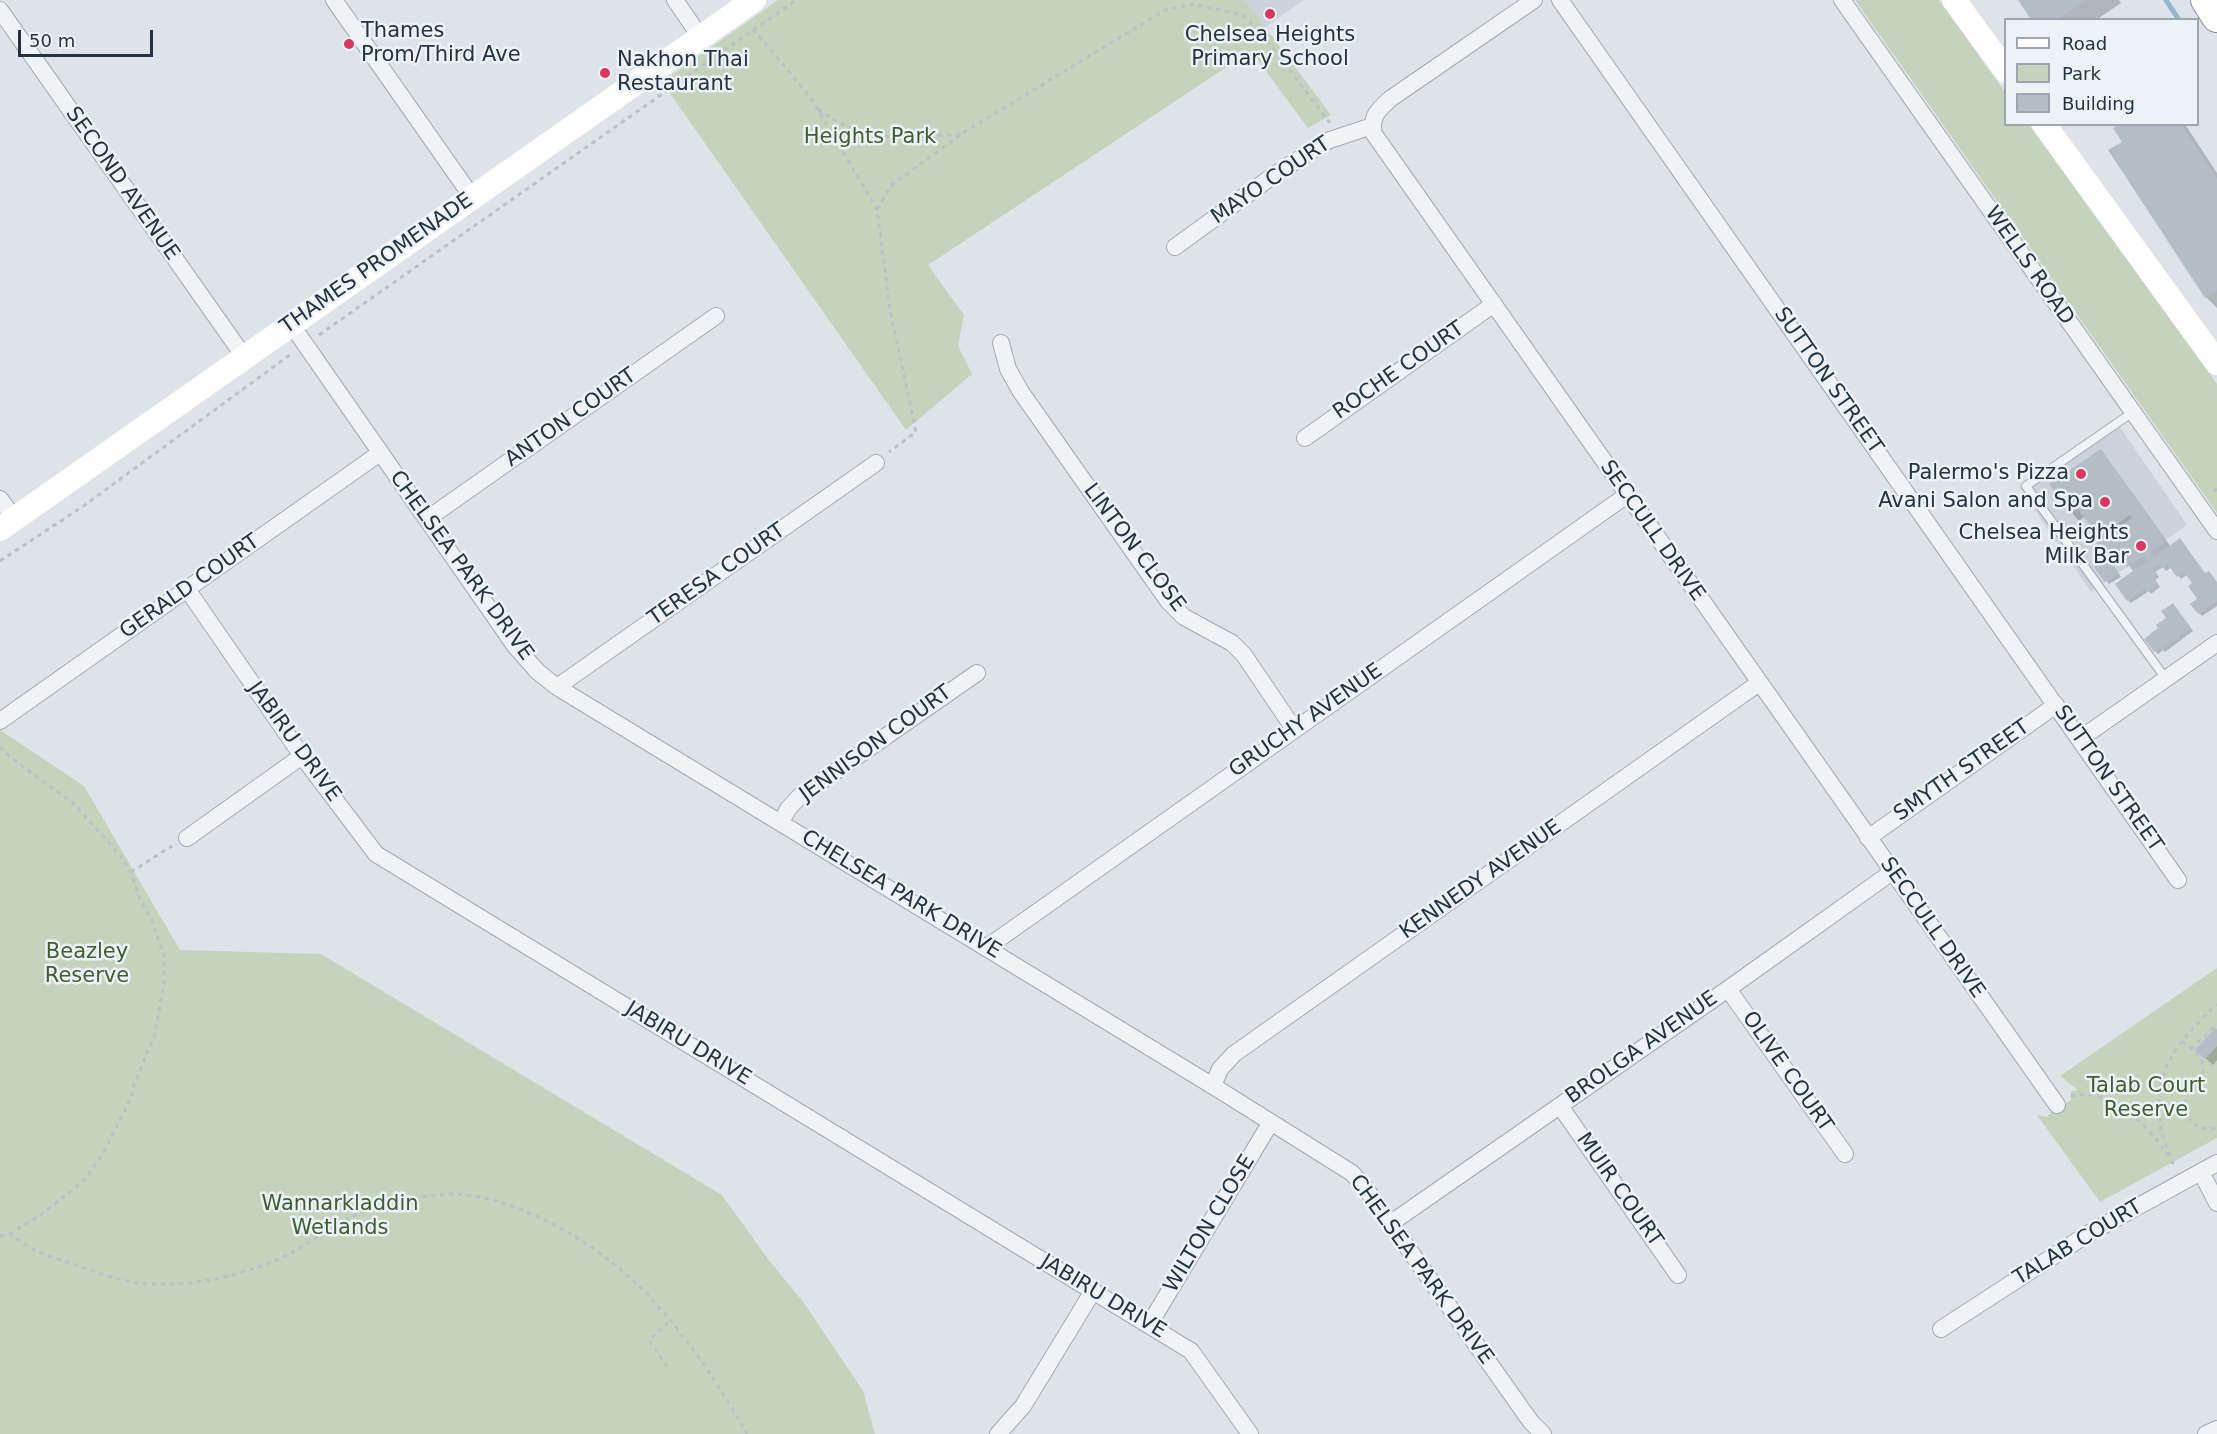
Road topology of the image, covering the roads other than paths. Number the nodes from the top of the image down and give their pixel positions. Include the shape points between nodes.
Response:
1 (334, 0) edge
2 (675, 0) edge
3 (1534, 0) edge
4 (1560, 0) edge
5 (1842, 0) edge
6 (1954, 0) edge
7 (2206, 0) edge
8 (0, 10) edge
9 (749, 14) edge
10 (2217, 17) edge
11 (701, 38) junction
12 (2004, 68) edge
13 (1372, 126) junction
14 (2045, 126) edge
15 (472, 197) junction
16 (1174, 247) dead end
17 (1494, 304) junction
18 (716, 316) dead end
19 (291, 324) junction
20 (1001, 343) dead end
21 (244, 358) junction
22 (2217, 363) edge
23 (2133, 412) junction
24 (1305, 438) dead end
25 (380, 453) junction
26 (876, 463) road end
27 (1627, 495) junction
28 (0, 499) edge
29 (427, 519) junction
30 (7, 524) edge
31 (2217, 531) edge
32 (187, 589) junction
33 (2217, 643) edge
34 (977, 673) dead end
35 (2166, 679) junction
36 (1759, 683) junction
37 (558, 687) junction
38 (2056, 705) junction
39 (0, 721) edge
40 (1294, 729) junction
41 (2080, 739) junction
42 (302, 756) junction
43 (781, 822) junction
44 (187, 838) road end
45 (1868, 838) junction
46 (1892, 872) junction
47 (2178, 880) dead end
48 (986, 948) junction
49 (1728, 989) junction
50 (1213, 1086) junction
51 (2057, 1105) road end
52 (1560, 1106) junction
53 (1271, 1122) junction
54 (1845, 1154) dead end
55 (2217, 1163) edge
56 (2201, 1173) junction
57 (2217, 1203) edge
58 (1391, 1223) junction
59 (1677, 1275) dead end
60 (1093, 1291) junction
61 (1149, 1325) junction
62 (1941, 1329) dead end
63 (2217, 1429) edge
64 (998, 1434) edge
65 (1250, 1434) edge
66 (1543, 1434) edge
67 (2206, 1434) edge

1 - 15 street
2 - 11 street
3 - 13 street via 1390,99 1372,118
4 - 38 street, SUTTON STREET
5 - 23 street, WELLS ROAD
6 - 12 main road
7 - 10 highway
8 - 21 street, SECOND AVENUE
9 - 11 main road, THAMES PROMENADE
11 - 15 main road, THAMES PROMENADE
13 - 16 street, MAYO COURT via 1327,141
13 - 17 street, SECCULL DRIVE
14 - 22 main road
15 - 19 main road, THAMES PROMENADE
17 - 24 street, ROCHE COURT
17 - 27 street, SECCULL DRIVE
18 - 29 street, ANTON COURT
19 - 21 main road, THAMES PROMENADE
19 - 25 street, CHELSEA PARK DRIVE
20 - 40 street, LINTON CLOSE via 1008,369 1021,392 1168,601 1184,617 1232,643 1244,655
21 - 30 main road, THAMES PROMENADE
23 - 31 street, WELLS ROAD
23 - 35 lane via 2026,486
25 - 29 street, CHELSEA PARK DRIVE
25 - 32 street, GERALD COURT
26 - 37 street, TERESA COURT
27 - 36 street, SECCULL DRIVE
27 - 40 street, GRUCHY AVENUE
28 - 30 street
29 - 37 street, CHELSEA PARK DRIVE via 515,646
32 - 39 street, GERALD COURT
32 - 42 street, JABIRU DRIVE
33 - 35 street
34 - 43 street, JENNISON COURT via 800,796
35 - 41 street
36 - 45 street, SECCULL DRIVE
36 - 50 street, KENNEDY AVENUE via 1234,1054
37 - 43 street, CHELSEA PARK DRIVE
38 - 41 street, SUTTON STREET
38 - 45 street, SMYTH STREET
40 - 48 street, GRUCHY AVENUE
41 - 47 street, SUTTON STREET
42 - 44 street
42 - 60 street, JABIRU DRIVE via 376,854
43 - 48 street, CHELSEA PARK DRIVE
45 - 46 street, SECCULL DRIVE
46 - 49 street, BROLGA AVENUE
46 - 51 street, SECCULL DRIVE
48 - 50 street, CHELSEA PARK DRIVE
49 - 52 street, BROLGA AVENUE
49 - 54 street, OLIVE COURT
50 - 53 street, CHELSEA PARK DRIVE
52 - 58 street, BROLGA AVENUE
52 - 59 street, MUIR COURT
53 - 58 street, CHELSEA PARK DRIVE via 1352,1173
53 - 61 street, WILTON CLOSE
55 - 56 street, TALAB COURT
56 - 57 street
56 - 62 street, TALAB COURT via 2086,1235
58 - 66 street, CHELSEA PARK DRIVE
60 - 61 street, JABIRU DRIVE
60 - 64 street via 1023,1406
61 - 65 street, JABIRU DRIVE via 1191,1351
63 - 67 street

